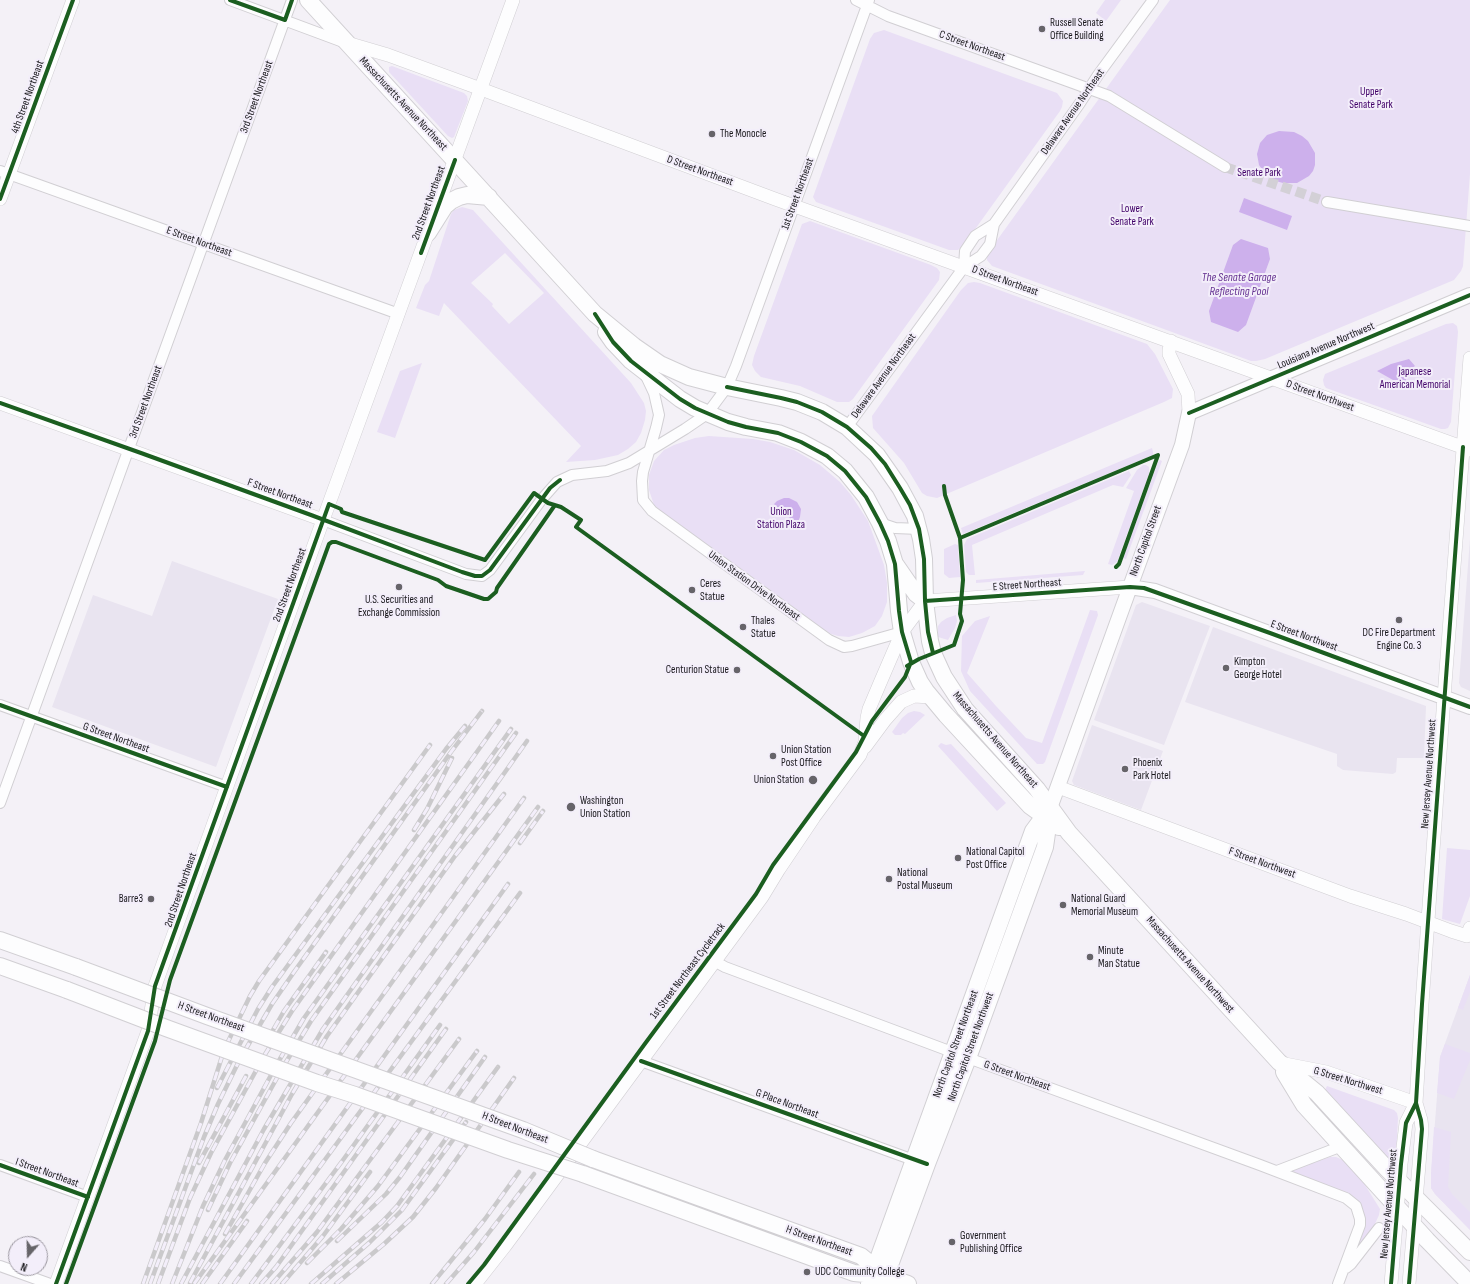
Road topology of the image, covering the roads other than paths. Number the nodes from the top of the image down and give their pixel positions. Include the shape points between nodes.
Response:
1 (73, 0) edge
2 (230, 0) edge
3 (292, 0) edge
4 (308, 0) edge
5 (513, 0) edge
6 (856, 0) edge
7 (1153, 0) edge
8 (868, 3) edge
9 (285, 20) junction
10 (347, 43) junction
11 (480, 89) junction
12 (1089, 89) junction
13 (455, 160) junction
14 (1225, 167) tunnel mouth
15 (5, 172) edge
16 (489, 197) junction
17 (0, 199) edge
18 (1327, 202) tunnel mouth
19 (794, 205) junction
20 (994, 224) junction
21 (1470, 226) edge
22 (428, 233) junction
23 (204, 243) junction
24 (964, 266) junction
25 (1470, 295) edge
26 (398, 314) junction
27 (595, 314) junction
28 (1171, 342) junction
29 (1470, 358) edge
30 (644, 372) junction
31 (1273, 378) junction
32 (727, 387) junction
33 (0, 403) edge
34 (1189, 413) junction
35 (707, 414) junction
36 (848, 428) junction
37 (129, 448) junction
38 (1466, 448) edge
39 (648, 453) junction
40 (323, 520) junction
41 (880, 523) junction
42 (919, 529) junction
43 (895, 564) junction
44 (1130, 587) junction
45 (925, 601) junction
46 (902, 632) junction
47 (931, 697) junction
48 (1444, 697) junction
49 (0, 705) edge
50 (1470, 707) edge
51 (32, 717) junction
52 (860, 755) junction
53 (227, 787) junction
54 (1058, 787) junction
55 (0, 803) edge
56 (1048, 815) junction
57 (1428, 923) junction
58 (1468, 932) edge
59 (0, 940) edge
60 (714, 961) junction
61 (0, 966) edge
62 (978, 983) junction
63 (993, 988) junction
64 (953, 1052) junction
65 (968, 1058) junction
66 (641, 1061) junction
67 (1279, 1062) junction
68 (1416, 1103) junction
69 (1342, 1146) junction
70 (921, 1162) junction
71 (0, 1165) edge
72 (1277, 1171) junction
73 (1400, 1182) junction
74 (88, 1197) junction
75 (1415, 1197) junction
76 (1397, 1208) junction
77 (1413, 1225) junction
78 (1379, 1228) dead end
79 (1470, 1252) edge
80 (0, 1266) edge
81 (1344, 1270) junction
82 (877, 1277) edge
83 (50, 1284) edge
84 (56, 1284) edge
85 (475, 1284) edge
86 (908, 1284) edge
87 (1338, 1284) edge
88 (1391, 1284) edge
89 (1409, 1284) edge
90 (1470, 1284) edge

1 - 15 street, 4th Street Northeast
2 - 9 street, D Street Northeast
3 - 9 street, 3rd Street Northeast
4 - 10 main road, Massachusetts Avenue Northeast
5 - 11 street, 2nd Street Northeast
6 - 8 street, C Street Northeast
7 - 12 street, Delaware Avenue Northeast
8 - 12 street, C Street Northeast via 888,16
8 - 19 street, 1st Street Northeast
9 - 10 street, D Street Northeast
9 - 23 street, 3rd Street Northeast
10 - 11 street, D Street Northeast
10 - 13 main road, Massachusetts Avenue Northeast
11 - 13 street, 2nd Street Northeast
11 - 19 street, D Street Northeast
12 - 14 street, C Street Northeast via 1109,96
12 - 20 street, Delaware Avenue Northeast
13 - 16 main road, Massachusetts Avenue Northeast
13 - 22 street, 2nd Street Northeast
15 - 17 street, 4th Street Northeast
15 - 23 street, E Street Northeast
16 - 22 main road via 467,195 450,201
16 - 27 main road, Massachusetts Avenue Northeast
18 - 21 street
19 - 24 street, D Street Northeast
19 - 32 street, 1st Street Northeast
20 - 24 street, Delaware Avenue Northeast via 990,244 981,256
20 - 24 street, Delaware Avenue Northeast via 975,236 965,251
22 - 26 street, 2nd Street Northeast
23 - 26 street, E Street Northeast
23 - 37 street, 3rd Street Northeast
24 - 28 street, D Street Northeast
24 - 36 street, Delaware Avenue Northeast
25 - 31 main road, Louisiana Avenue Northwest
26 - 40 street, 2nd Street Northeast
27 - 30 main road, Massachusetts Avenue Northeast via 613,342
27 - 32 main road, Massachusetts Avenue Northeast via 660,364 689,377
28 - 31 street, D Street Northwest
28 - 34 street, North Capitol Street via 1169,354 1188,394
29 - 38 street, New Jersey Avenue Northwest
30 - 35 main road, Massachusetts Avenue Northeast via 680,399
30 - 39 street, Union Station Drive Northeast via 654,393 659,415
31 - 34 main road, Louisiana Avenue Northwest
31 - 38 street, D Street Northwest
32 - 35 street, 1st Street Northeast
32 - 36 main road, Massachusetts Avenue Northeast via 797,402 822,412
33 - 37 street, F Street Northeast
34 - 44 main road, North Capitol Street via 1182,445
35 - 39 street, 1st Street Northeast
35 - 41 main road, Massachusetts Avenue Northeast via 737,425 789,436 827,456 859,487
36 - 42 main road, Massachusetts Avenue Northeast via 874,452 893,476 910,505
37 - 40 street, F Street Northeast
37 - 51 street, 3rd Street Northeast
38 - 48 street, New Jersey Avenue Northwest
39 - 40 street, F Street Northeast via 621,467 597,473 572,475 556,482 493,567 482,576 466,574
39 - 46 street, Union Station Drive Northeast via 641,488 643,500 652,511 823,636 844,647
40 - 53 street, 2nd Street Northeast
41 - 42 street via 895,528
41 - 43 main road, Massachusetts Avenue Northeast
42 - 45 main road, Massachusetts Avenue Northeast via 924,560
43 - 45 main road via 916,594
43 - 46 main road, Massachusetts Avenue Northeast
44 - 45 street, E Street Northeast
44 - 48 main road, E Street Northwest via 1155,591
44 - 54 main road, North Capitol Street
45 - 46 street
45 - 56 main road, Massachusetts Avenue Northeast via 933,653 950,688 965,709 1037,788
46 - 47 main road, Massachusetts Avenue Northeast via 916,673
46 - 52 street via 869,709 865,742
47 - 52 street via 914,696 901,702
47 - 56 main road, Massachusetts Avenue Northeast via 1030,806
48 - 50 main road, E Street Northwest
48 - 57 street, New Jersey Avenue Northwest
49 - 51 street, G Street Northeast
51 - 53 street, G Street Northeast
51 - 55 street, 3rd Street Northeast
52 - 60 street via 762,897
53 - 74 street, 2nd Street Northeast via 155,986 148,1031
54 - 56 main road, North Capitol Street
54 - 57 street, F Street Northwest
56 - 62 main road, North Capitol Street Northeast via 1033,831
56 - 63 main road, North Capitol Street Northwest via 1045,847
56 - 67 main road, Massachusetts Avenue Northwest via 1069,833
57 - 58 street, F Street Northwest
57 - 68 street, New Jersey Avenue Northwest
59 - 82 main road, H Street Northeast, bridge via 861,1256
60 - 64 street, G Street Northeast
60 - 66 street
61 - 82 main road, H Street Northeast, bridge via 317,1083 582,1174 854,1273
62 - 63 main road
62 - 64 main road, North Capitol Street Northeast
63 - 65 main road, North Capitol Street Northwest
64 - 65 street, G Street Northeast
64 - 70 main road, North Capitol Street Northeast
65 - 70 main road, North Capitol Street Northwest
65 - 72 street, G Street Northeast
66 - 70 street, G Place Northeast
66 - 85 street
67 - 68 street, G Street Northwest via 1326,1072
67 - 69 main road, Massachusetts Avenue Northwest via 1304,1105
67 - 73 main road, Massachusetts Avenue Northwest via 1317,1093
68 - 73 street, New Jersey Avenue Northwest via 1406,1123
68 - 75 street, New Jersey Avenue Northwest via 1422,1129
69 - 72 street
69 - 76 main road, Massachusetts Avenue Northwest
70 - 82 main road, North Capitol Street Northeast
71 - 74 street, I Street Northeast
72 - 81 street via 1346,1198 1358,1210 1360,1225
73 - 75 main road, Massachusetts Avenue Northwest
73 - 76 street, New Jersey Avenue Northwest
74 - 84 street, 2nd Street Northeast
75 - 77 street, New Jersey Avenue Northwest
75 - 79 main road, Massachusetts Avenue Northwest
76 - 77 main road, Massachusetts Avenue Northwest
76 - 88 street, New Jersey Avenue Northwest
77 - 89 street, New Jersey Avenue Northwest
77 - 90 main road, Massachusetts Avenue Northwest
78 - 81 street
80 - 83 street
81 - 87 street
82 - 86 main road

